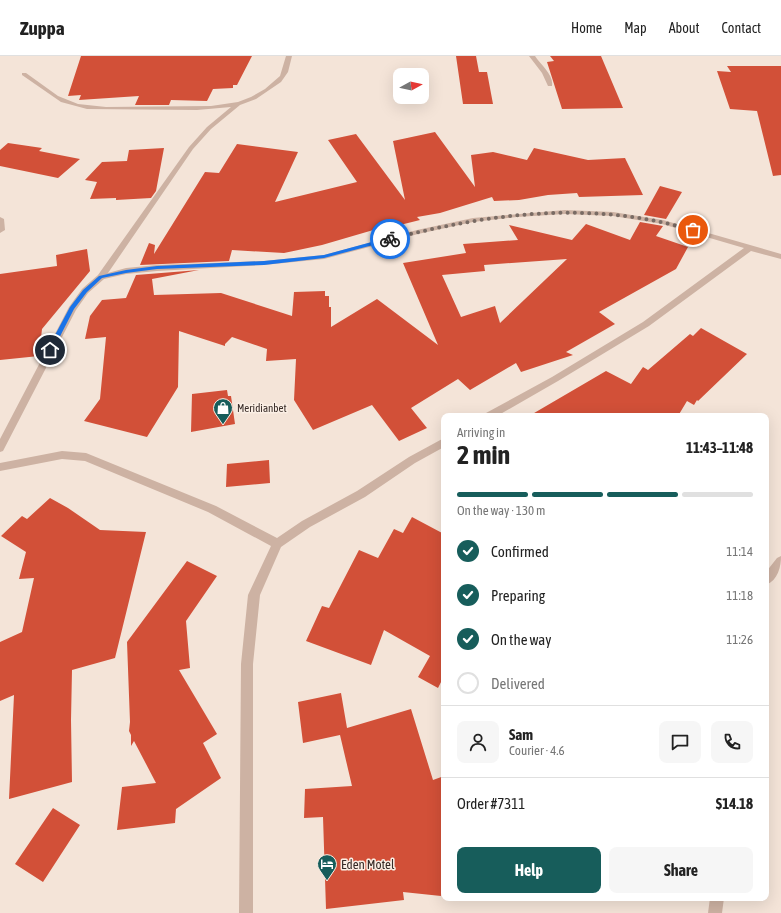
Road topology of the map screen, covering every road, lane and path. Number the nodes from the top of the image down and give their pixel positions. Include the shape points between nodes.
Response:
1 (289, 56) edge
2 (532, 56) edge
3 (24, 74) dead end
4 (550, 85) dead end
5 (237, 105) junction
6 (0, 219) edge
7 (0, 232) edge
8 (751, 247) junction
9 (781, 257) edge
10 (101, 277) junction
11 (493, 413) edge
12 (441, 444) edge
13 (0, 448) edge
14 (0, 467) edge
15 (277, 544) junction
16 (781, 561) edge
17 (769, 576) edge
18 (717, 901) edge
19 (246, 913) edge
20 (715, 913) edge

1 - 5 street via 285,72 277,83 256,98
2 - 4 street via 544,69
3 - 5 street via 58,99 78,106 215,108
5 - 10 street via 209,128 191,148
6 - 7 street
8 - 9 street
8 - 10 street via 663,222 613,214 517,214 417,232 324,256 256,263 157,268
8 - 11 street via 646,324
10 - 13 street via 85,291 72,309
12 - 15 street
14 - 15 street via 62,455 86,457 212,509
15 - 19 street via 254,595 247,664
16 - 17 street
18 - 20 street

